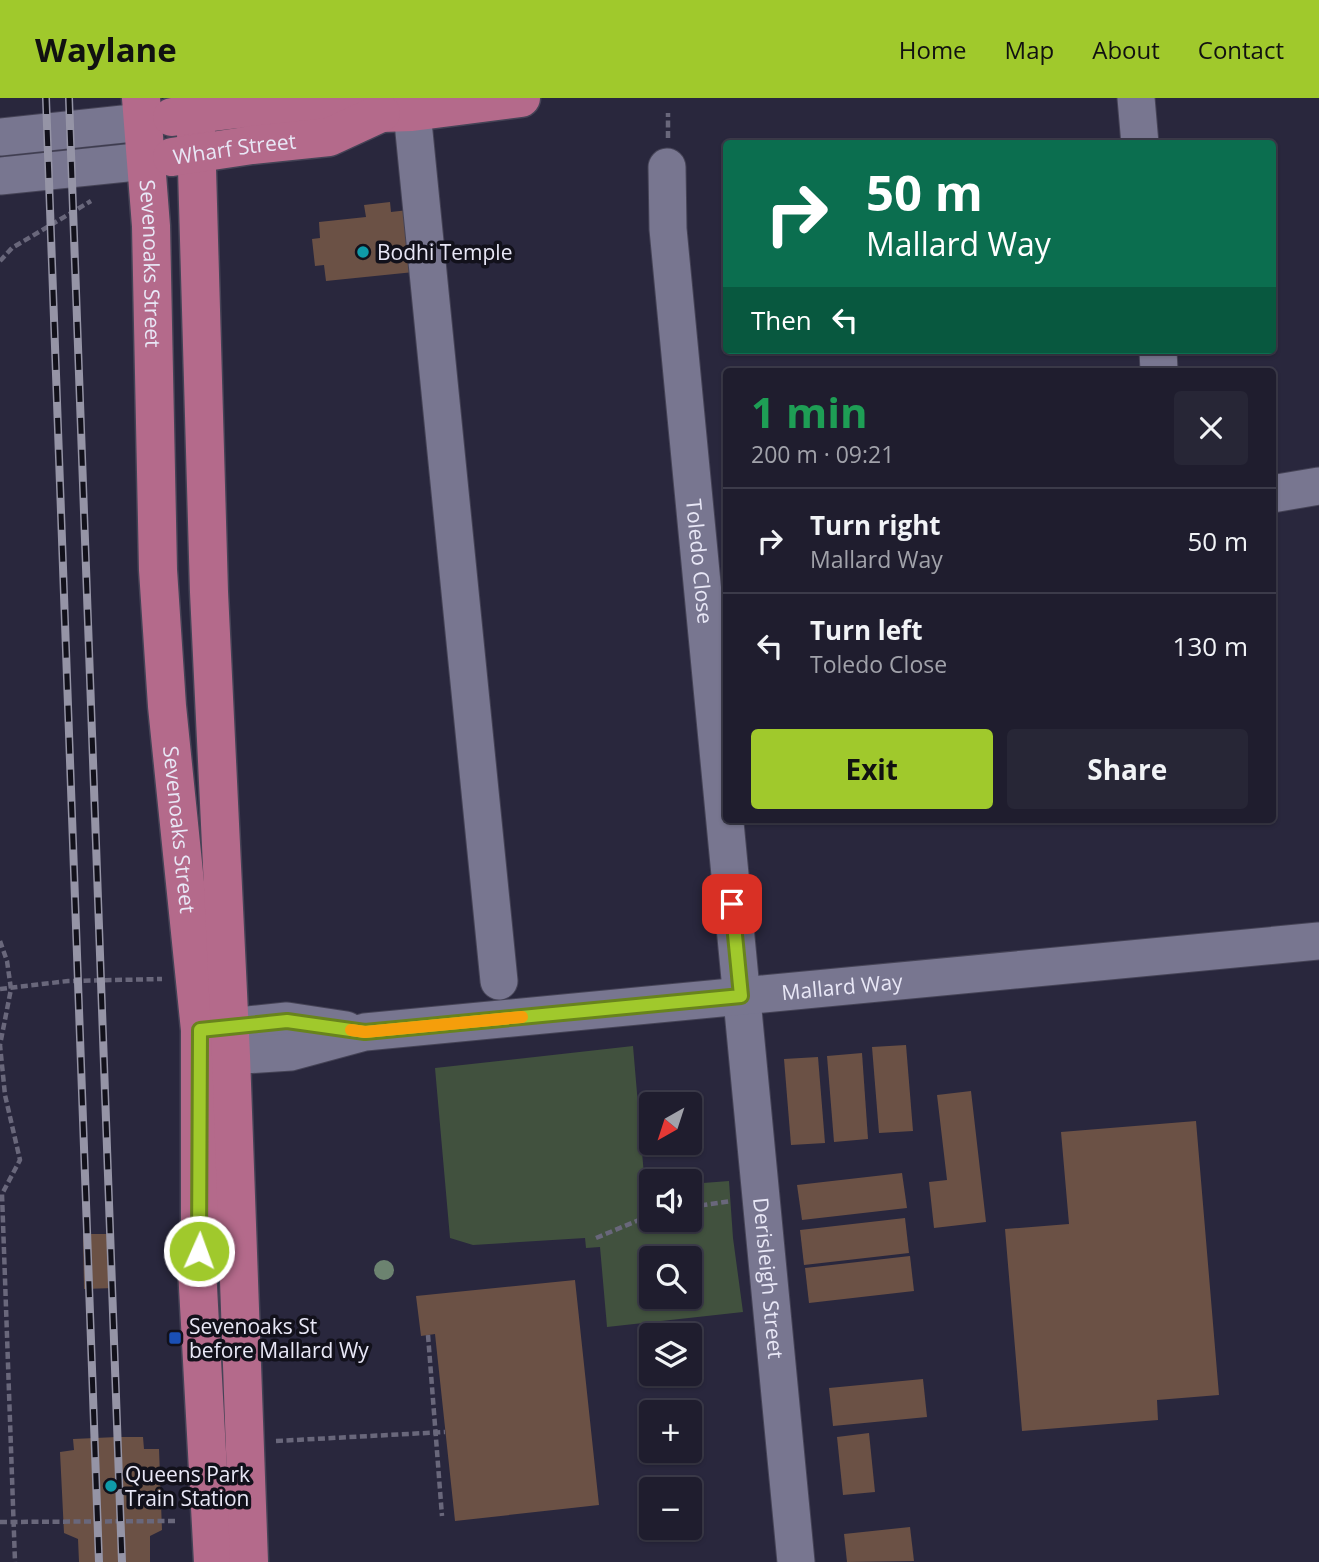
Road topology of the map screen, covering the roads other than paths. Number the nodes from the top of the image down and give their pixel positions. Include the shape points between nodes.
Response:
1 (521, 98) edge
2 (1136, 98) edge
3 (196, 106) edge
4 (142, 110) edge
5 (397, 113) junction
6 (0, 137) edge
7 (1140, 140) edge
8 (198, 153) junction
9 (146, 162) junction
10 (667, 167) dead end
11 (0, 176) edge
12 (1319, 486) edge
13 (1276, 493) edge
14 (723, 807) edge
15 (725, 823) edge
16 (1319, 941) edge
17 (499, 981) dead end
18 (741, 996) junction
19 (215, 1042) junction
20 (198, 1275) junction
21 (241, 1314) junction
22 (213, 1562) edge
23 (248, 1562) edge
24 (796, 1562) edge

1 - 5 main road, Wharf Street
2 - 7 street
3 - 4 main road, Wharf Street
3 - 5 main road, Wharf Street via 324,105
3 - 8 main road, Sevenoaks Street
4 - 6 street, Wharf Street
4 - 9 main road, Sevenoaks Street
5 - 8 main road, Wharf Street via 329,137
5 - 17 street
8 - 9 main road, Wharf Street
8 - 19 main road, Sevenoaks Street
9 - 11 street, Wharf Street
9 - 19 main road, Sevenoaks Street via 158,570 167,706 194,976
10 - 14 street, Toledo Close via 668,229
12 - 13 street
15 - 18 street, Toledo Close
16 - 18 street, Mallard Way
18 - 19 street, Mallard Way via 365,1032 287,1021
18 - 24 street, Derisleigh Street
19 - 20 main road, Sevenoaks Street
19 - 21 main road, Sevenoaks Street
20 - 21 street via 217,1301
20 - 22 main road, Sevenoaks Street
21 - 23 main road, Sevenoaks Street

